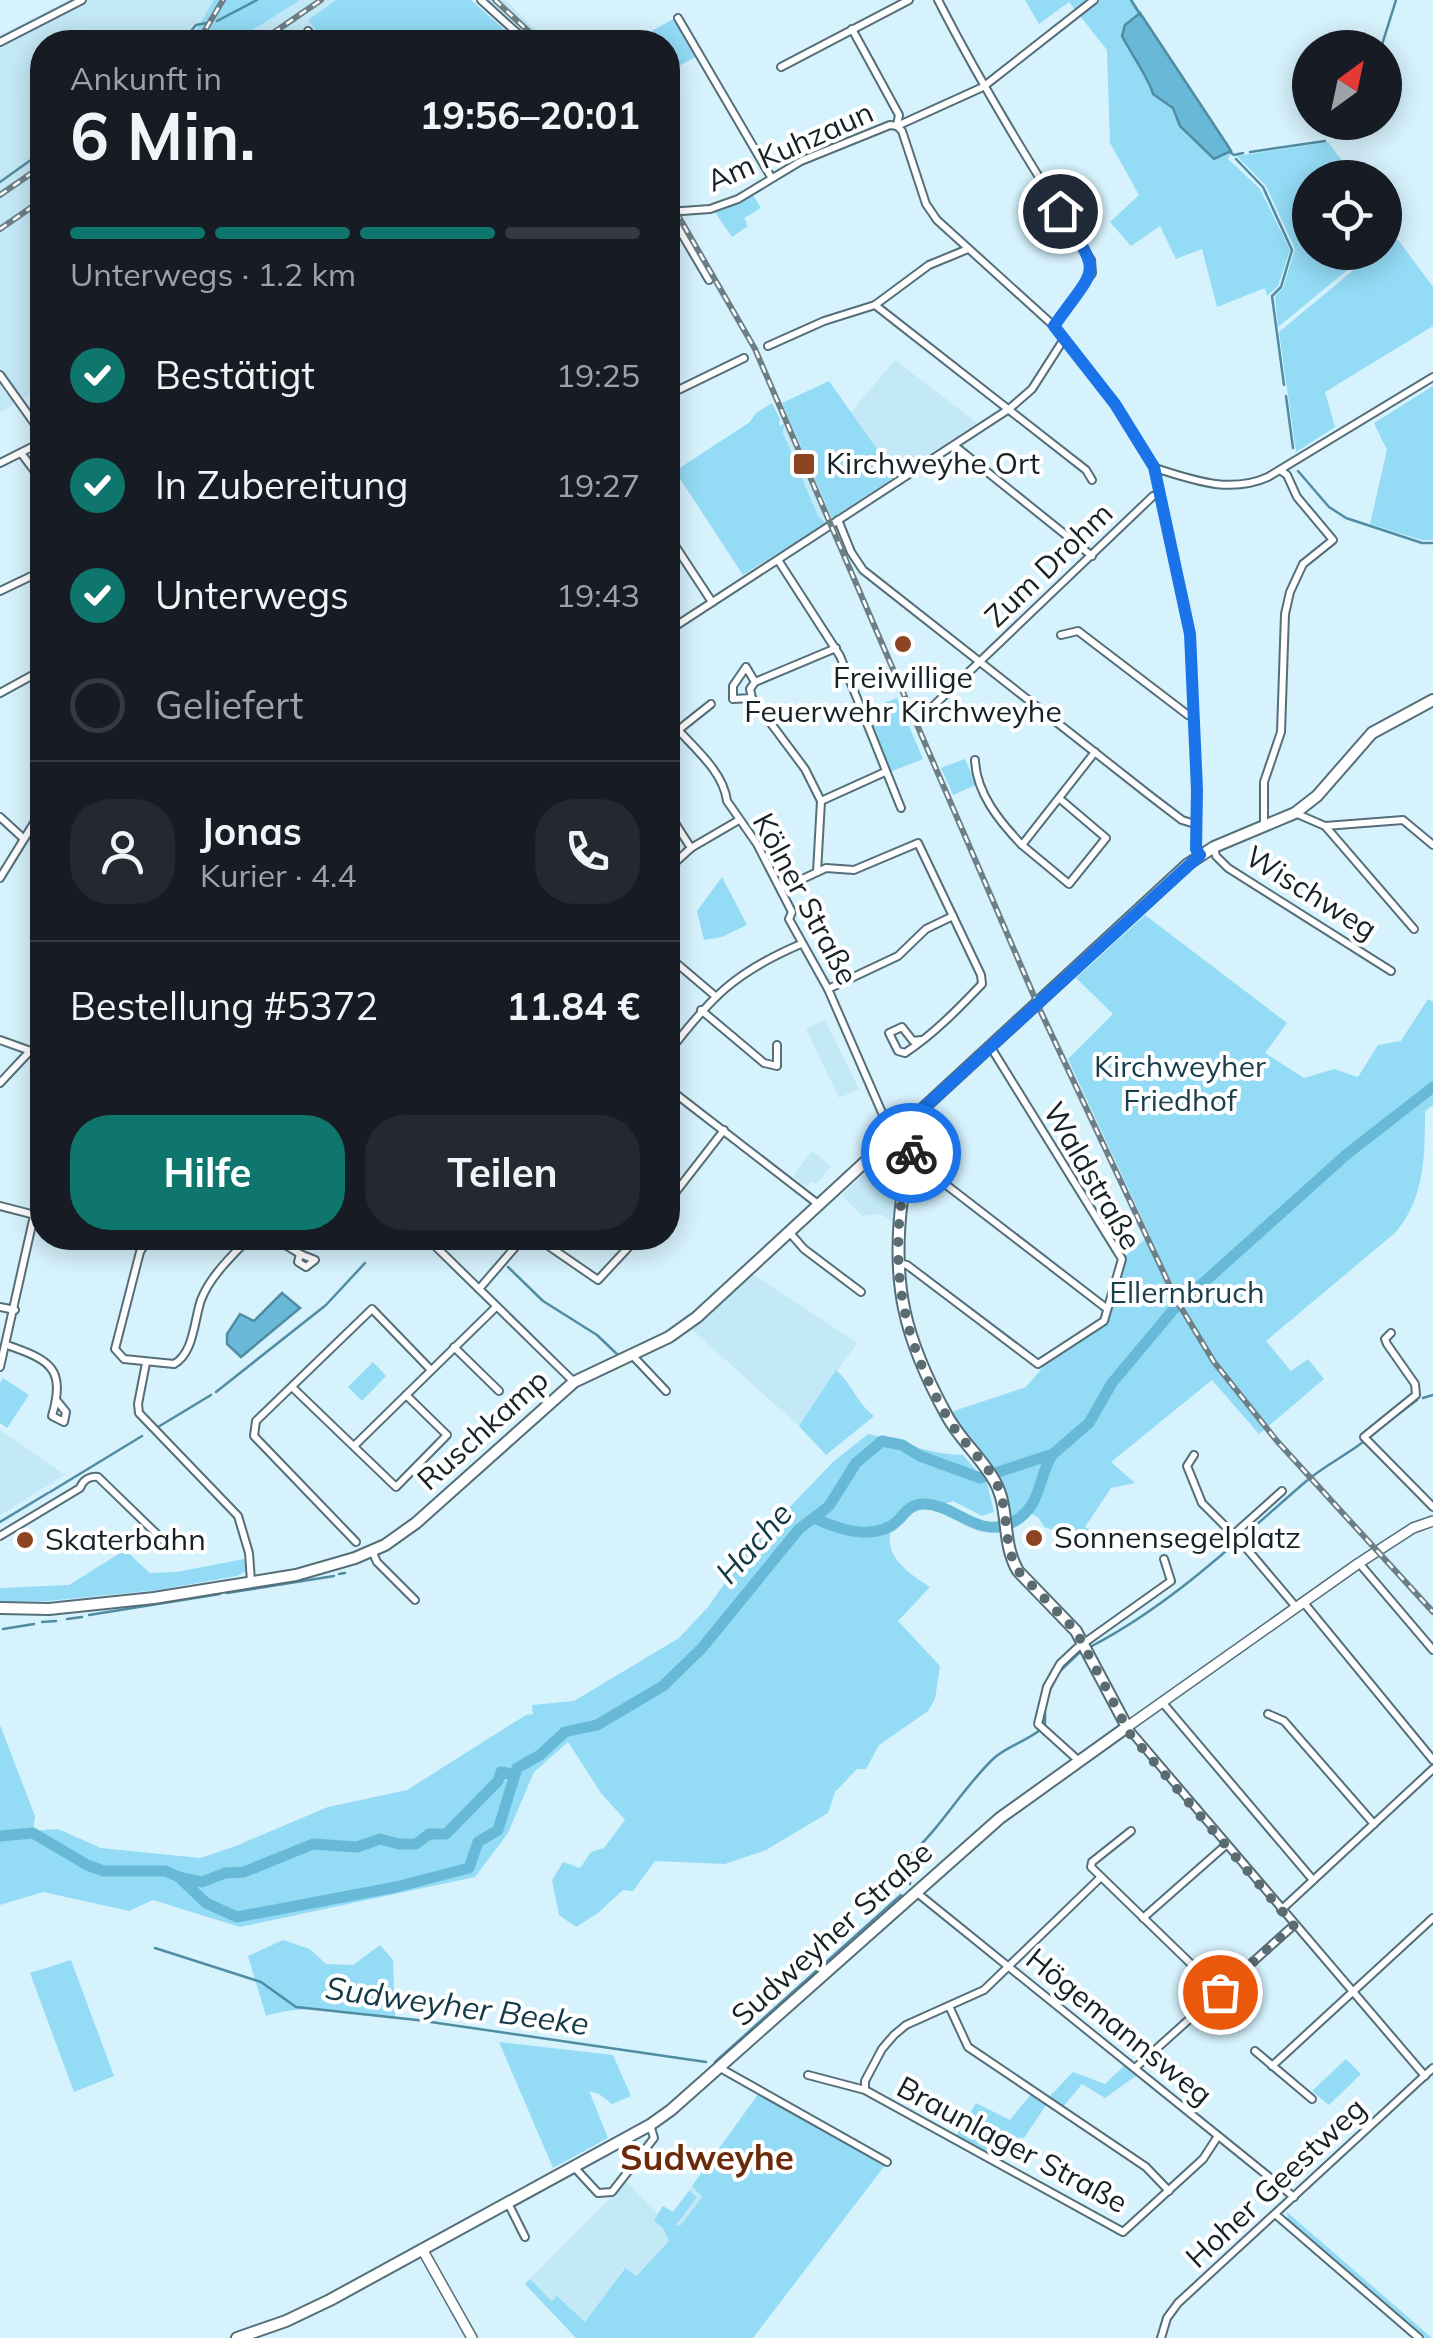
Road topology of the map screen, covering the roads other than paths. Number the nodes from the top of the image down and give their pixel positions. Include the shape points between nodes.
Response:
1 (82, 0) edge
2 (481, 0) edge
3 (909, 0) edge
4 (938, 0) edge
5 (1094, 0) edge
6 (678, 18) dead end
7 (514, 30) edge
8 (852, 30) junction
9 (0, 42) edge
10 (781, 67) dead end
11 (983, 87) junction
12 (897, 126) junction
13 (771, 177) junction
14 (680, 211) edge
15 (680, 232) edge
16 (968, 249) junction
17 (709, 280) dead end
18 (875, 304) junction
19 (1054, 326) junction
20 (1064, 339) junction
21 (768, 346) dead end
22 (744, 358) dead end
23 (0, 376) edge
24 (1433, 377) edge
25 (680, 389) edge
26 (1009, 410) junction
27 (30, 420) edge
28 (30, 446) edge
29 (955, 446) junction
30 (22, 452) junction
31 (0, 464) edge
32 (30, 464) edge
33 (1154, 467) junction
34 (1280, 470) junction
35 (1092, 480) dead end
36 (1159, 494) junction
37 (838, 520) junction
38 (680, 553) edge
39 (1092, 556) junction
40 (778, 560) junction
41 (30, 576) edge
42 (0, 590) edge
43 (712, 602) junction
44 (680, 623) edge
45 (1061, 635) dead end
46 (836, 648) junction
47 (980, 663) junction
48 (30, 677) edge
49 (755, 682) junction
50 (0, 693) edge
51 (752, 698) junction
52 (1432, 702) edge
53 (711, 704) dead end
54 (927, 712) dead end
55 (1194, 716) junction
56 (680, 729) edge
57 (680, 733) edge
58 (1095, 752) junction
59 (974, 760) dead end
60 (884, 772) junction
61 (1060, 800) junction
62 (820, 801) junction
63 (901, 808) dead end
64 (1295, 813) junction
65 (0, 817) edge
66 (739, 820) junction
67 (1196, 824) junction
68 (1264, 826) junction
69 (1325, 826) junction
70 (680, 831) edge
71 (30, 832) edge
72 (24, 839) junction
73 (1022, 845) junction
74 (1433, 845) edge
75 (1214, 847) junction
76 (691, 848) junction
77 (1200, 855) junction
78 (680, 858) edge
79 (817, 873) junction
80 (0, 878) edge
81 (781, 889) junction
82 (952, 916) junction
83 (1414, 930) dead end
84 (801, 944) junction
85 (680, 966) edge
86 (1391, 971) dead end
87 (828, 989) junction
88 (714, 996) junction
89 (701, 1010) junction
90 (680, 1038) edge
91 (0, 1040) edge
92 (921, 1040) junction
93 (777, 1044) dead end
94 (990, 1046) junction
95 (30, 1051) joint
96 (0, 1084) edge
97 (680, 1097) edge
98 (915, 1116) junction
99 (724, 1130) junction
100 (896, 1134) junction
101 (911, 1153) junction
102 (680, 1187) edge
103 (819, 1205) junction
104 (0, 1206) edge
105 (30, 1215) edge
106 (790, 1233) junction
107 (30, 1240) edge
108 (141, 1250) edge
109 (238, 1250) edge
110 (294, 1250) edge
111 (438, 1250) edge
112 (512, 1250) edge
113 (555, 1250) edge
114 (625, 1250) edge
115 (300, 1254) dead end
116 (898, 1263) junction
117 (478, 1289) junction
118 (862, 1292) dead end
119 (496, 1306) junction
120 (0, 1307) edge
121 (1106, 1308) junction
122 (15, 1310) junction
123 (1392, 1333) dead end
124 (6, 1345) junction
125 (454, 1347) junction
126 (632, 1355) junction
127 (146, 1362) junction
128 (0, 1366) edge
129 (431, 1370) junction
130 (574, 1382) junction
131 (292, 1387) junction
132 (666, 1390) dead end
133 (499, 1391) dead end
134 (406, 1395) junction
135 (57, 1401) dead end
136 (354, 1446) junction
137 (1194, 1455) dead end
138 (1282, 1491) dead end
139 (1433, 1507) edge
140 (1433, 1521) edge
141 (1234, 1534) junction
142 (0, 1536) edge
143 (164, 1540) dead end
144 (356, 1542) dead end
145 (372, 1552) junction
146 (1164, 1559) dead end
147 (1359, 1563) junction
148 (251, 1582) junction
149 (415, 1600) dead end
150 (1300, 1606) junction
151 (0, 1608) edge
152 (1084, 1644) junction
153 (1433, 1650) edge
154 (1162, 1702) junction
155 (1268, 1714) dead end
156 (1127, 1727) junction
157 (1433, 1760) edge
158 (1079, 1761) junction
159 (1433, 1770) edge
160 (1374, 1824) junction
161 (1131, 1831) dead end
162 (1226, 1845) junction
163 (1100, 1877) junction
164 (1313, 1880) junction
165 (916, 1892) junction
166 (1281, 1910) junction
167 (1142, 1918) junction
168 (1433, 1918) edge
169 (1294, 1925) junction
170 (1006, 1964) junction
171 (1220, 1992) junction
172 (1352, 1992) junction
173 (948, 2006) junction
174 (1255, 2050) dead end
175 (1272, 2066) junction
176 (720, 2068) junction
177 (1135, 2068) junction
178 (1433, 2068) edge
179 (808, 2075) dead end
180 (1425, 2076) junction
181 (864, 2090) junction
182 (1312, 2099) dead end
183 (650, 2125) junction
184 (1218, 2136) junction
185 (888, 2162) dead end
186 (574, 2166) junction
187 (1169, 2191) junction
188 (1294, 2197) junction
189 (508, 2202) junction
190 (1275, 2214) junction
191 (525, 2236) dead end
192 (422, 2249) junction
193 (237, 2338) edge
194 (472, 2338) edge
195 (1161, 2338) edge
196 (1418, 2338) edge

1 - 9 street
2 - 7 street
3 - 8 street
4 - 11 street
5 - 11 street, Am Kuhzaun
6 - 13 street
8 - 10 street
8 - 12 street via 898,115
11 - 12 street, Am Kuhzaun
11 - 19 street via 1092,260 1092,273
12 - 13 street, Am Kuhzaun
12 - 16 street via 926,204
13 - 14 street, Am Kuhzaun via 738,199
15 - 17 street
16 - 18 street via 919,272
16 - 19 street
18 - 21 street
18 - 26 street
19 - 20 street
20 - 26 street via 1032,389
20 - 33 street
22 - 25 street
23 - 27 street
24 - 34 street
26 - 29 street
26 - 35 street
28 - 30 street
29 - 37 street
29 - 39 street
30 - 31 street
30 - 32 street
33 - 34 street via 1240,487
33 - 36 street
34 - 68 street via 1333,540 1303,564 1293,582 1280,732 1264,782
36 - 39 street, Zum Drohm
36 - 55 street via 1190,634
37 - 40 street
37 - 47 street via 863,570
38 - 43 street
39 - 47 street, Zum Drohm
40 - 43 street
40 - 46 street
41 - 42 street
43 - 44 street
45 - 55 street via 1078,631
46 - 49 street
46 - 60 street
47 - 54 street, Zum Drohm
47 - 58 street
48 - 50 street
49 - 51 street
49 - 51 street via 746,667 733,686 733,699
51 - 62 street via 805,769
52 - 64 main road, Ruschkamp via 1372,733
53 - 56 street
55 - 67 street
57 - 66 street, Kölner Straße via 714,772
58 - 61 street
58 - 67 street
59 - 73 street via 995,817
60 - 62 street
60 - 63 street
61 - 73 street
61 - 73 street via 1106,838 1069,884
62 - 79 street
64 - 68 main road, Ruschkamp
64 - 69 street
65 - 72 street
66 - 76 street
66 - 81 street, Kölner Straße
67 - 77 street
68 - 75 main road, Ruschkamp
69 - 74 street via 1403,820
69 - 83 street
70 - 76 street
71 - 72 street
72 - 80 street
75 - 77 main road, Ruschkamp
75 - 86 street, Wischweg via 1228,868
76 - 78 street
77 - 94 main road, Ruschkamp
79 - 81 street
79 - 82 street via 854,870 918,843
81 - 84 street, Kölner Straße
82 - 87 street via 926,929 898,956
82 - 92 street via 982,984
84 - 87 street, Kölner Straße
84 - 88 street via 761,962
85 - 88 street
87 - 100 street, Kölner Straße via 885,1128
88 - 89 street
89 - 90 street
89 - 93 street via 764,1063 777,1066
91 - 95 street
92 - 92 street via 905,1053 889,1033 902,1027 912,1041
94 - 98 main road, Ruschkamp
94 - 121 street, Waldstraße via 1122,1260
95 - 96 street
97 - 99 street
98 - 100 main road, Ruschkamp
98 - 101 main road
99 - 102 street
99 - 103 street
100 - 101 main road
100 - 103 main road, Ruschkamp
101 - 116 main road
101 - 121 street
103 - 106 main road, Ruschkamp
104 - 105 street
106 - 118 street
106 - 126 main road, Ruschkamp via 688,1324
107 - 122 street
108 - 127 street via 115,1349 124,1359
109 - 127 street via 203,1296 184,1357 174,1364
110 - 115 street
111 - 117 street
112 - 117 street
113 - 114 street via 598,1280
116 - 121 street, Waldstraße via 1042,1364 1099,1326
116 - 152 main road via 913,1343 946,1414 1000,1491 1011,1560
117 - 119 street
119 - 125 street
119 - 130 street
120 - 122 street
122 - 124 street
123 - 139 street via 1385,1340 1416,1395 1367,1440
124 - 128 street
124 - 135 street via 51,1369 59,1384
125 - 129 street
125 - 133 street
126 - 130 main road, Ruschkamp
126 - 132 street
127 - 148 street via 140,1413 238,1516
129 - 131 street via 372,1309
129 - 134 street
130 - 145 main road, Ruschkamp via 416,1523
131 - 136 street
131 - 144 street via 253,1429
134 - 136 street
134 - 136 street via 447,1435 396,1487
137 - 141 street via 1187,1466 1202,1503
138 - 141 street
140 - 147 street, Sudweyher Straße
141 - 150 street
142 - 143 street via 98,1477
145 - 148 main road, Ruschkamp
145 - 149 street
146 - 152 street via 1171,1581
147 - 150 street, Sudweyher Straße
147 - 153 street
148 - 151 main road, Ruschkamp via 110,1603
150 - 154 street, Sudweyher Straße
150 - 157 street
152 - 156 main road
152 - 158 street via 1052,1675 1038,1724
154 - 156 street, Sudweyher Straße
154 - 164 street
155 - 160 street via 1284,1721
156 - 158 main road, Sudweyher Straße
156 - 162 street
158 - 165 main road, Sudweyher Straße via 1000,1818
159 - 160 street
160 - 164 street
161 - 163 street via 1092,1862
162 - 166 street
162 - 167 street
163 - 167 street
163 - 170 street, Braunlager Straße
164 - 166 street
165 - 170 street, Högemannsweg
165 - 176 main road, Sudweyher Straße
166 - 169 street
167 - 171 street
168 - 172 street
169 - 171 street
169 - 172 street
170 - 173 street, Braunlager Straße via 984,1990
170 - 177 street, Högemannsweg
171 - 177 street
172 - 175 street
172 - 180 street
173 - 181 street, Braunlager Straße via 894,2035
173 - 187 street via 968,2046 1146,2167
174 - 175 street
175 - 182 street
176 - 183 main road, Sudweyher Straße
176 - 185 street
177 - 184 street, Högemannsweg
178 - 180 street, Hoher Geestweg
179 - 181 street, Braunlager Straße
180 - 188 street, Hoher Geestweg
181 - 187 street, Braunlager Straße via 1119,2232 1128,2232
183 - 186 main road, Sudweyher Straße
183 - 186 street via 654,2138 612,2192 598,2193
184 - 187 street, Braunlager Straße
184 - 188 street, Högemannsweg
186 - 189 main road, Sudweyher Straße
188 - 190 street, Hoher Geestweg
189 - 191 street
189 - 192 main road, Sudweyher Straße
190 - 195 street, Hoher Geestweg via 1172,2310
190 - 196 street
192 - 193 main road, Sudweyher Straße via 306,2312
192 - 194 street

